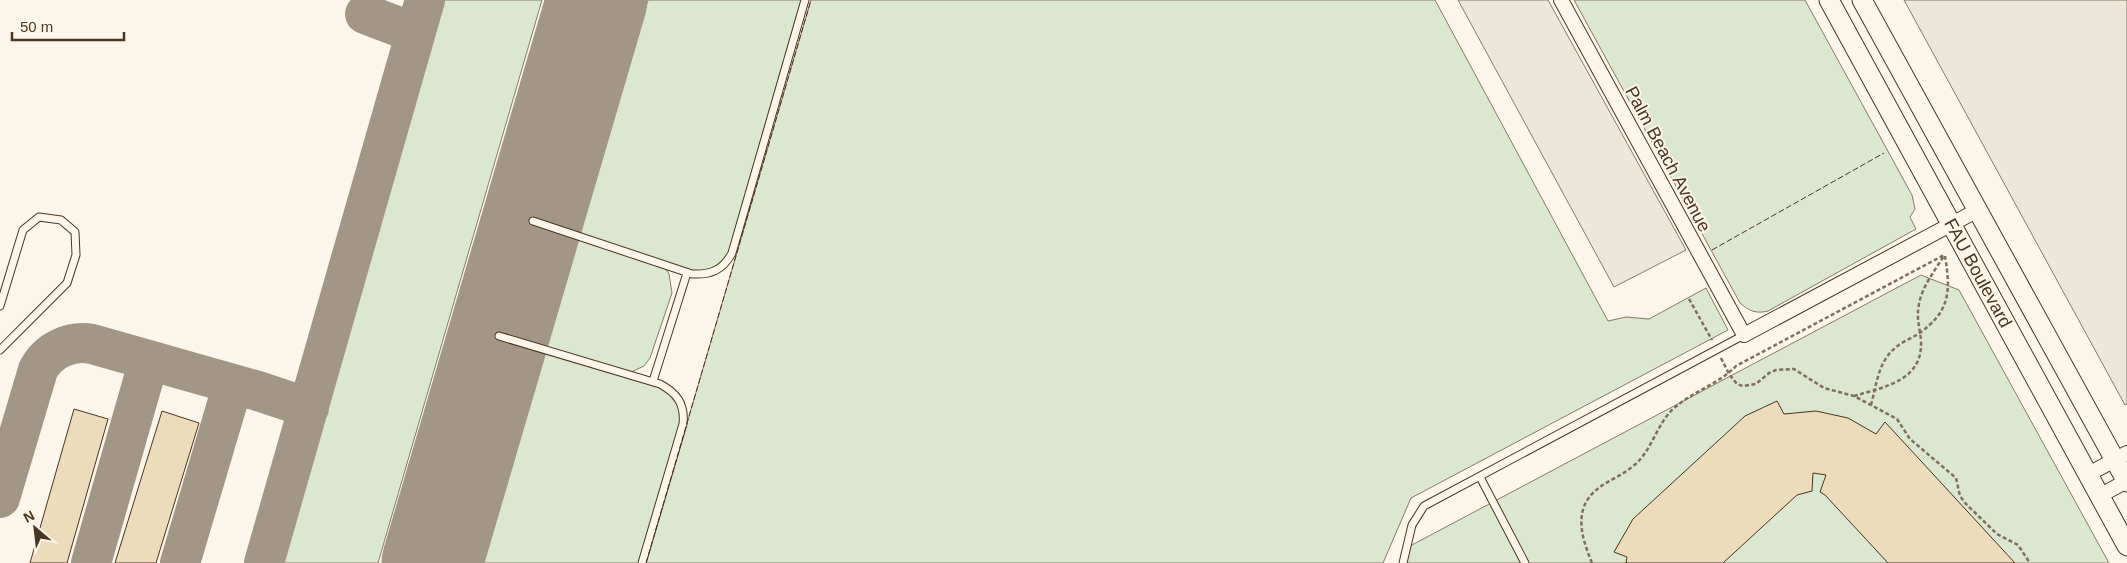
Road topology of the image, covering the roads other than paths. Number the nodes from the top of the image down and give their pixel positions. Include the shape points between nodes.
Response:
1 (805, 0) edge
2 (1561, 0) edge
3 (1829, 0) edge
4 (1862, 0) edge
5 (1978, 210) junction
6 (533, 220) dead end
7 (1952, 224) junction
8 (687, 273) junction
9 (0, 306) edge
10 (1744, 335) junction
11 (499, 336) dead end
12 (0, 350) edge
13 (653, 382) junction
14 (2121, 456) edge
15 (2088, 474) junction
16 (1480, 477) junction
17 (2127, 481) edge
18 (2099, 496) junction
19 (2127, 546) edge
20 (642, 563) edge
21 (1403, 563) edge
22 (1525, 563) edge

1 - 8 lane via 732,253 723,268 715,272 703,275
2 - 10 street, Palm Beach Avenue
3 - 7 street, FAU Boulevard
4 - 5 street, FAU Boulevard
5 - 7 street
5 - 14 street, FAU Boulevard
6 - 8 lane
7 - 10 street
7 - 15 street, FAU Boulevard
8 - 13 lane
9 - 12 lane via 23,230 39,217 61,220 75,232 76,255 67,283
10 - 16 lane
11 - 13 lane
13 - 20 lane via 670,389 683,406 684,414
14 - 15 street
14 - 17 street, FAU Boulevard
15 - 18 street, FAU Boulevard
16 - 21 lane via 1424,506 1412,525
16 - 22 lane
17 - 18 street
18 - 19 street, FAU Boulevard

